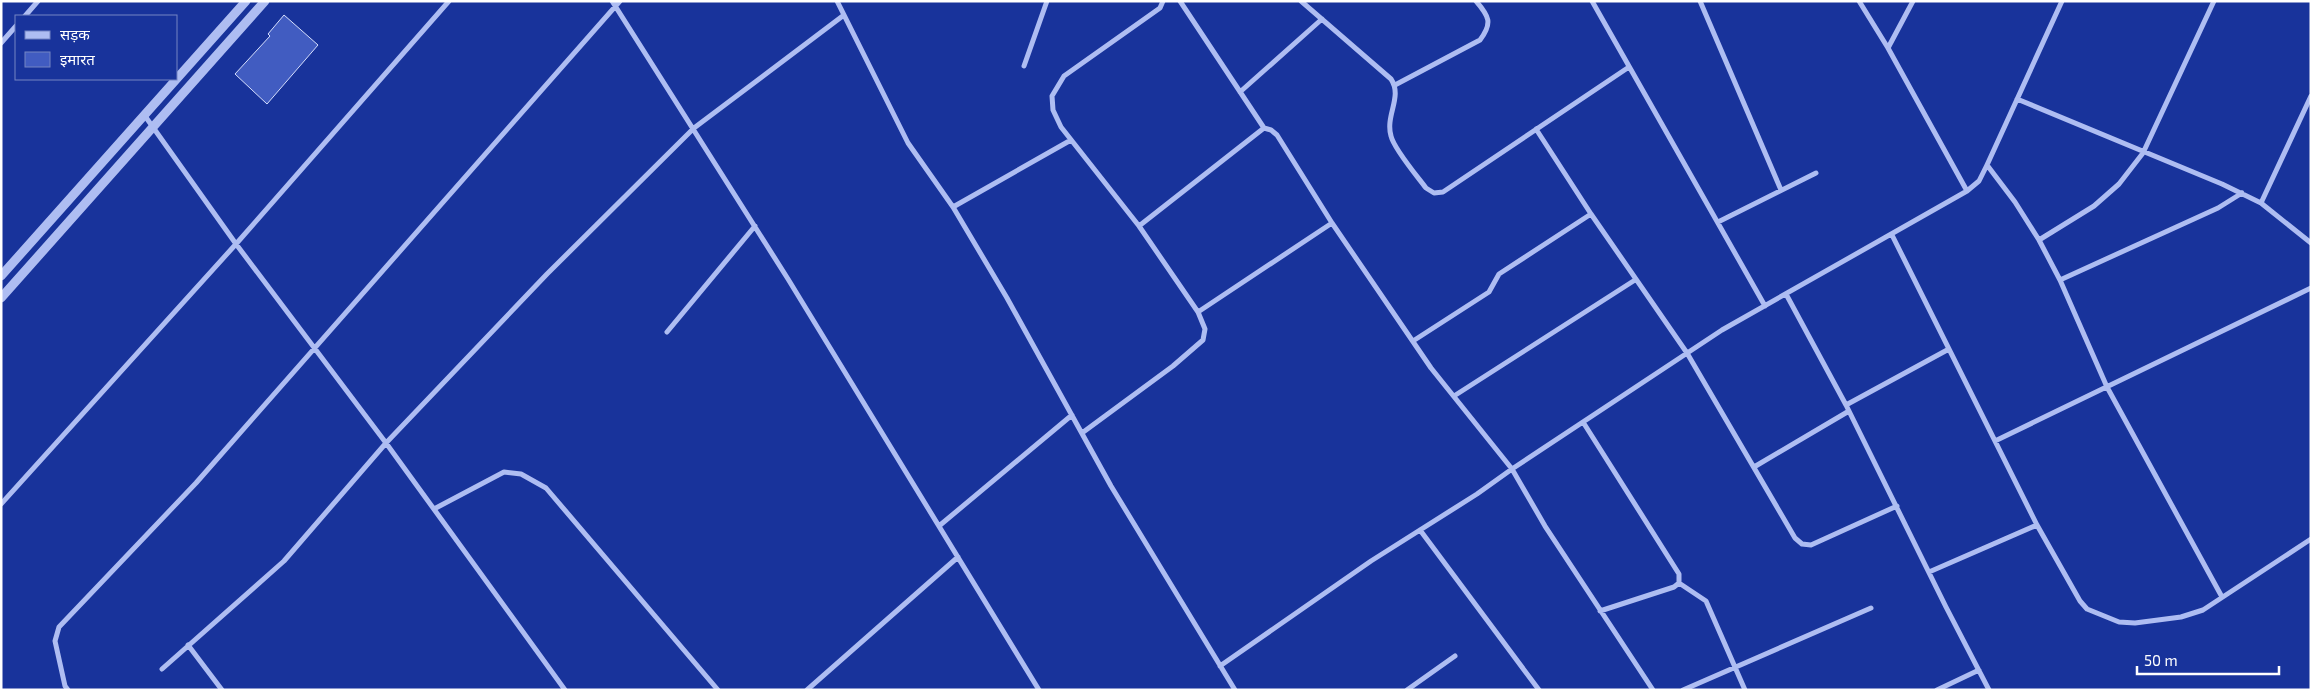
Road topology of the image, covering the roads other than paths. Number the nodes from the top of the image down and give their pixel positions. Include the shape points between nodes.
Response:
1 (38, 1) edge
2 (246, 1) edge
3 (264, 1) edge
4 (449, 1) edge
5 (620, 1) edge
6 (837, 1) edge
7 (1047, 1) edge
8 (1163, 1) edge
9 (1180, 1) edge
10 (1301, 1) edge
11 (1476, 1) edge
12 (1592, 1) edge
13 (1700, 1) edge
14 (1859, 1) edge
15 (1913, 1) edge
16 (2062, 1) edge
17 (2214, 1) edge
18 (614, 4) edge
19 (26, 15) edge
20 (844, 15) junction
21 (1322, 19) junction
22 (15, 27) edge
23 (1, 43) edge
24 (1888, 48) junction
25 (1024, 66) dead end
26 (1629, 66) junction
27 (178, 78) edge
28 (177, 80) edge
29 (1395, 86) junction
30 (1240, 92) junction
31 (2311, 96) edge
32 (2017, 99) junction
33 (145, 116) junction
34 (153, 127) junction
35 (694, 128) junction
36 (1264, 128) junction
37 (1536, 129) junction
38 (1071, 140) junction
39 (2143, 153) junction
40 (1987, 165) junction
41 (1816, 173) dead end
42 (1781, 190) junction
43 (1967, 191) junction
44 (2242, 193) junction
45 (2261, 203) junction
46 (953, 208) junction
47 (1591, 214) junction
48 (1718, 222) junction
49 (1332, 223) junction
50 (755, 226) junction
51 (1139, 226) junction
52 (1892, 235) junction
53 (2039, 240) junction
54 (2311, 243) edge
55 (236, 244) junction
56 (1, 276) edge
57 (1635, 280) junction
58 (2060, 280) junction
59 (2311, 288) edge
60 (1786, 294) junction
61 (1, 298) edge
62 (1765, 306) junction
63 (1198, 312) junction
64 (667, 332) dead end
65 (1412, 341) junction
66 (314, 348) junction
67 (1949, 349) junction
68 (1687, 353) junction
69 (2108, 387) junction
70 (1454, 396) junction
71 (1846, 405) junction
72 (1849, 410) junction
73 (1072, 415) junction
74 (1583, 422) junction
75 (1082, 433) junction
76 (1995, 441) junction
77 (386, 443) junction
78 (1754, 467) junction
79 (1512, 469) junction
80 (1, 504) edge
81 (1896, 506) junction
82 (434, 509) junction
83 (2038, 525) junction
84 (939, 526) junction
85 (1420, 530) junction
86 (2310, 542) edge
87 (958, 557) junction
88 (1929, 572) junction
89 (1679, 583) junction
90 (2222, 597) junction
91 (1871, 608) dead end
92 (1600, 611) junction
93 (188, 645) junction
94 (1455, 656) dead end
95 (1220, 666) junction
96 (1734, 667) junction
97 (162, 669) dead end
98 (1979, 670) junction
99 (68, 690) edge
100 (222, 690) edge
101 (566, 690) edge
102 (718, 690) edge
103 (807, 690) edge
104 (1039, 690) edge
105 (1235, 690) edge
106 (1407, 690) edge
107 (1539, 690) edge
108 (1652, 690) edge
109 (1683, 690) edge
110 (1745, 690) edge
111 (1937, 690) edge
112 (1989, 690) edge

1 - 19 street
2 - 27 street
3 - 34 street
4 - 55 street
5 - 18 street
6 - 20 street
7 - 25 street
8 - 38 street via 1160,8 1064,76 1052,96 1053,110 1060,127
9 - 30 street
10 - 21 street
11 - 29 street via 1489,21 1480,40
12 - 26 street
13 - 42 street
14 - 24 street
15 - 24 street
16 - 32 street
17 - 39 street
18 - 35 street
18 - 66 street
20 - 35 street
20 - 46 street via 908,143
21 - 29 street
21 - 30 street
22 - 23 street
24 - 43 street
26 - 37 street
26 - 48 street
28 - 33 street
29 - 37 street via 1390,115 1391,137 1426,188 1434,193 1443,192
30 - 36 street
31 - 45 street
32 - 39 street
32 - 40 street
33 - 34 street
33 - 56 street
34 - 55 street
34 - 61 street
35 - 50 street
35 - 77 street via 547,274
36 - 49 street via 1277,135
36 - 51 street
37 - 47 street
38 - 46 street
38 - 51 street
39 - 44 street
39 - 53 street via 2119,184 2094,206
40 - 43 street via 1979,180
40 - 53 street
41 - 42 street
42 - 48 street
43 - 52 street
44 - 45 street
44 - 58 street via 2211,211
45 - 54 street
46 - 73 street
47 - 57 street
47 - 65 street via 1499,274 1489,292
48 - 62 street
49 - 63 street
49 - 65 street
50 - 64 street
50 - 84 street
51 - 63 street
52 - 60 street
52 - 67 street
53 - 58 street
55 - 66 street
55 - 80 street
57 - 68 street
57 - 70 street
58 - 69 street
59 - 69 street
60 - 62 street
60 - 71 street
62 - 68 street
63 - 75 street via 1205,329 1203,340
65 - 70 street
66 - 77 street
66 - 99 street via 196,483 59,627 55,641
67 - 71 street
67 - 76 street
68 - 74 street
68 - 78 street
69 - 76 street
69 - 90 street
70 - 79 street
71 - 72 street
72 - 78 street
72 - 81 street
73 - 75 street
73 - 84 street
74 - 79 street
74 - 89 street via 1679,574
75 - 95 street
76 - 83 street
77 - 82 street
77 - 93 street via 284,561
78 - 81 street via 1795,538 1802,544 1811,545
79 - 85 street
79 - 92 street
81 - 88 street
82 - 101 street
82 - 102 street via 504,472 521,474 546,488
83 - 88 street
83 - 90 street via 2080,601 2098,614 2119,622 2135,623 2181,617 2203,610
84 - 87 street
85 - 95 street via 1371,560
85 - 107 street
86 - 90 street
87 - 103 street
87 - 104 street
88 - 98 street
89 - 92 street
89 - 96 street via 1706,601
91 - 96 street
92 - 108 street
93 - 97 street
93 - 100 street
94 - 106 street
95 - 105 street
96 - 109 street
96 - 110 street
98 - 111 street
98 - 112 street

